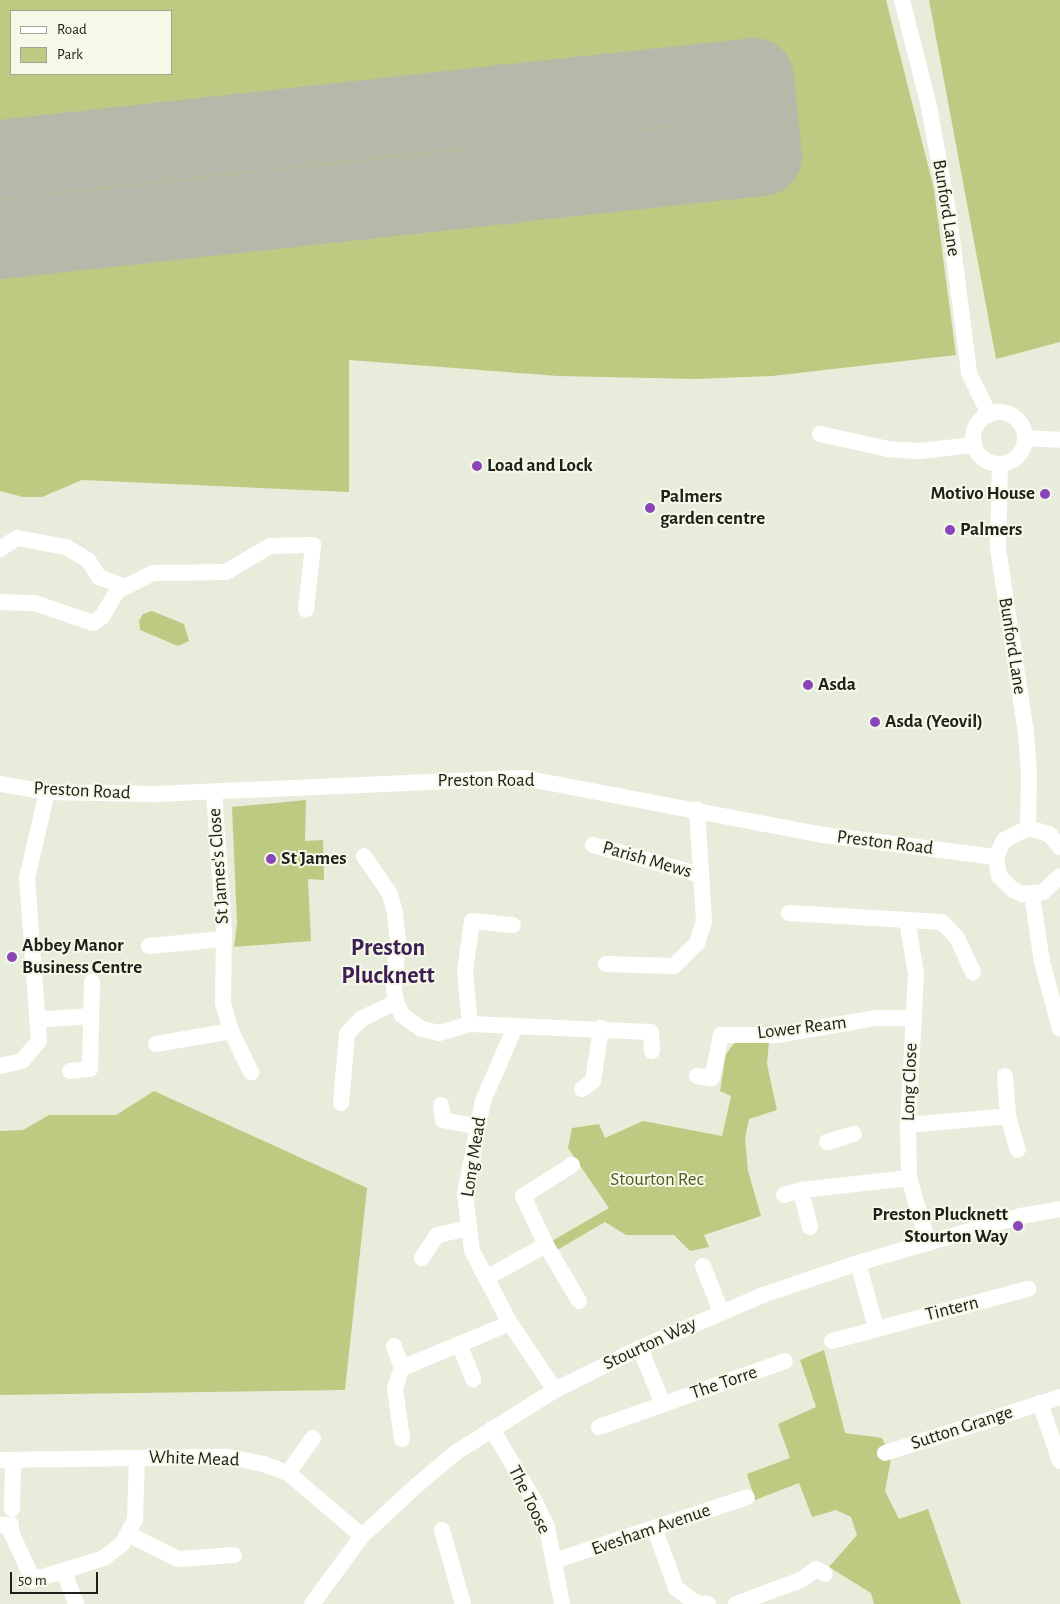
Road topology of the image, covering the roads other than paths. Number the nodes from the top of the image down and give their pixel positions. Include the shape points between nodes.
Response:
1 (902, 0) edge
2 (989, 414) junction
3 (820, 434) dead end
4 (1025, 438) junction
5 (1060, 440) edge
6 (974, 445) junction
7 (1000, 464) junction
8 (0, 548) edge
9 (123, 586) junction
10 (0, 602) edge
11 (306, 610) dead end
12 (0, 784) edge
13 (47, 792) junction
14 (214, 794) junction
15 (697, 809) junction
16 (1028, 828) junction
17 (593, 845) dead end
18 (1060, 846) edge
19 (364, 856) dead end
20 (996, 857) junction
21 (701, 875) junction
22 (1060, 876) edge
23 (1032, 895) junction
24 (789, 912) dead end
25 (907, 920) junction
26 (513, 925) dead end
27 (224, 939) junction
28 (149, 946) dead end
29 (616, 960) dead end
30 (973, 972) dead end
31 (92, 982) dead end
32 (396, 1002) junction
33 (91, 1016) junction
34 (912, 1018) junction
35 (37, 1020) junction
36 (470, 1024) junction
37 (514, 1027) junction
38 (600, 1028) junction
39 (1060, 1028) edge
40 (231, 1031) junction
41 (156, 1044) dead end
42 (652, 1051) dead end
43 (0, 1066) edge
44 (70, 1071) dead end
45 (251, 1072) dead end
46 (697, 1076) dead end
47 (1006, 1076) dead end
48 (582, 1090) dead end
49 (340, 1103) dead end
50 (441, 1105) dead end
51 (1008, 1116) junction
52 (908, 1125) junction
53 (478, 1127) junction
54 (854, 1134) dead end
55 (827, 1142) dead end
56 (1018, 1150) dead end
57 (572, 1165) dead end
58 (909, 1178) junction
59 (801, 1190) junction
60 (784, 1195) dead end
61 (1060, 1209) edge
62 (810, 1227) dead end
63 (469, 1228) junction
64 (928, 1243) junction
65 (546, 1245) junction
66 (422, 1258) dead end
67 (858, 1263) junction
68 (703, 1266) dead end
69 (486, 1278) junction
70 (1028, 1289) dead end
71 (579, 1301) dead end
72 (721, 1312) junction
73 (510, 1323) junction
74 (876, 1328) junction
75 (832, 1341) dead end
76 (459, 1344) junction
77 (394, 1346) dead end
78 (640, 1348) junction
79 (785, 1363) dead end
80 (402, 1368) junction
81 (473, 1379) dead end
82 (555, 1390) junction
83 (1060, 1397) edge
84 (1040, 1403) junction
85 (663, 1404) junction
86 (599, 1427) dead end
87 (492, 1429) junction
88 (313, 1438) dead end
89 (402, 1439) dead end
90 (885, 1453) dead end
91 (136, 1458) junction
92 (7, 1460) edge
93 (1060, 1461) edge
94 (288, 1472) junction
95 (747, 1497) dead end
96 (9, 1519) edge
97 (442, 1530) dead end
98 (655, 1530) junction
99 (128, 1534) junction
100 (362, 1536) junction
101 (234, 1555) dead end
102 (554, 1561) junction
103 (64, 1572) junction
104 (826, 1574) dead end
105 (689, 1602) edge
106 (76, 1604) edge
107 (312, 1604) edge
108 (463, 1604) edge
109 (562, 1604) edge
110 (708, 1604) edge
111 (736, 1604) edge

1 - 2 street, Bunford Lane via 929,107 949,216 969,373
2 - 4 street via 1013,416 1024,430
2 - 6 street via 974,430
3 - 6 street via 888,449 920,451
4 - 5 street
4 - 7 street via 1020,453
6 - 7 street via 983,459
7 - 16 street, Bunford Lane via 998,548 1026,733
8 - 9 street via 17,538 66,547 88,560 99,577
9 - 10 street via 93,623 35,603
9 - 11 street via 153,573 226,572 270,546 313,545
12 - 13 street, Preston Road
13 - 14 street, Preston Road
13 - 35 street via 27,878
14 - 15 street, Preston Road via 524,778
14 - 27 street, St James's Close
15 - 20 street, Preston Road via 824,835
15 - 21 street
16 - 18 street via 1049,834
16 - 20 street via 1004,840
17 - 21 street, Parish Mews
19 - 32 street via 390,894 395,913 398,940
20 - 23 street via 999,876 1005,884 1013,890
21 - 29 street via 704,921 697,943 674,966
22 - 23 street via 1053,886
23 - 39 street via 1042,962
24 - 25 street
25 - 30 street via 942,922 957,938
25 - 34 street, Long Close via 916,974
26 - 36 street via 472,922 464,971
27 - 28 street, St James's Close
27 - 40 street, St James's Close via 223,1003
31 - 33 street
32 - 36 street via 402,1015 422,1029 439,1033
32 - 49 street via 361,1020 347,1034
33 - 35 street
33 - 44 street via 90,1068
34 - 46 street, Lower Ream via 876,1018 777,1036 721,1034 712,1078
34 - 52 street, Long Close
35 - 43 street via 39,1041 22,1061
36 - 37 street
37 - 38 street
37 - 53 street, Long Mead via 483,1101
38 - 42 street via 653,1030
38 - 48 street via 593,1081
40 - 41 street
40 - 45 street, St James's Close
47 - 51 street
50 - 53 street via 443,1120
51 - 52 street
51 - 56 street
52 - 58 street, Long Close
53 - 63 street, Long Mead via 465,1194
54 - 55 street
57 - 65 street via 523,1196
58 - 59 street
58 - 64 street, Long Close
59 - 60 street
59 - 62 street
61 - 64 street, Stourton Way via 1020,1216
63 - 66 street via 437,1235
63 - 69 street, Long Mead via 472,1251
64 - 67 street, Stourton Way
65 - 69 street
65 - 71 street
67 - 72 street, Stourton Way
67 - 74 street
68 - 72 street
69 - 73 street, Long Mead
70 - 74 street, Tintern
72 - 78 street, Stourton Way
73 - 76 street
73 - 82 street, Long Mead
74 - 75 street, Tintern
76 - 80 street
76 - 81 street
77 - 80 street
78 - 82 street, Stourton Way
78 - 85 street
79 - 85 street, The Torre
80 - 89 street via 395,1388
82 - 87 street, Stourton Way
83 - 84 street, Sutton Grange
84 - 90 street, Sutton Grange
84 - 93 street
85 - 86 street, The Torre
87 - 100 street, Stourton Way via 416,1486
87 - 102 street, The Toose via 536,1504 547,1528
88 - 94 street
91 - 92 street, White Mead
91 - 94 street, White Mead via 228,1457
91 - 99 street via 135,1520
92 - 96 street
94 - 100 street, White Mead
95 - 98 street, Evesham Avenue
96 - 103 street via 11,1532 33,1580
97 - 108 street
98 - 102 street, Evesham Avenue
98 - 105 street via 676,1588
99 - 101 street via 178,1559
99 - 103 street via 122,1544 104,1558
100 - 107 street, Stourton Way
102 - 109 street, The Toose
103 - 106 street
104 - 111 street via 816,1569 802,1580
105 - 110 street

